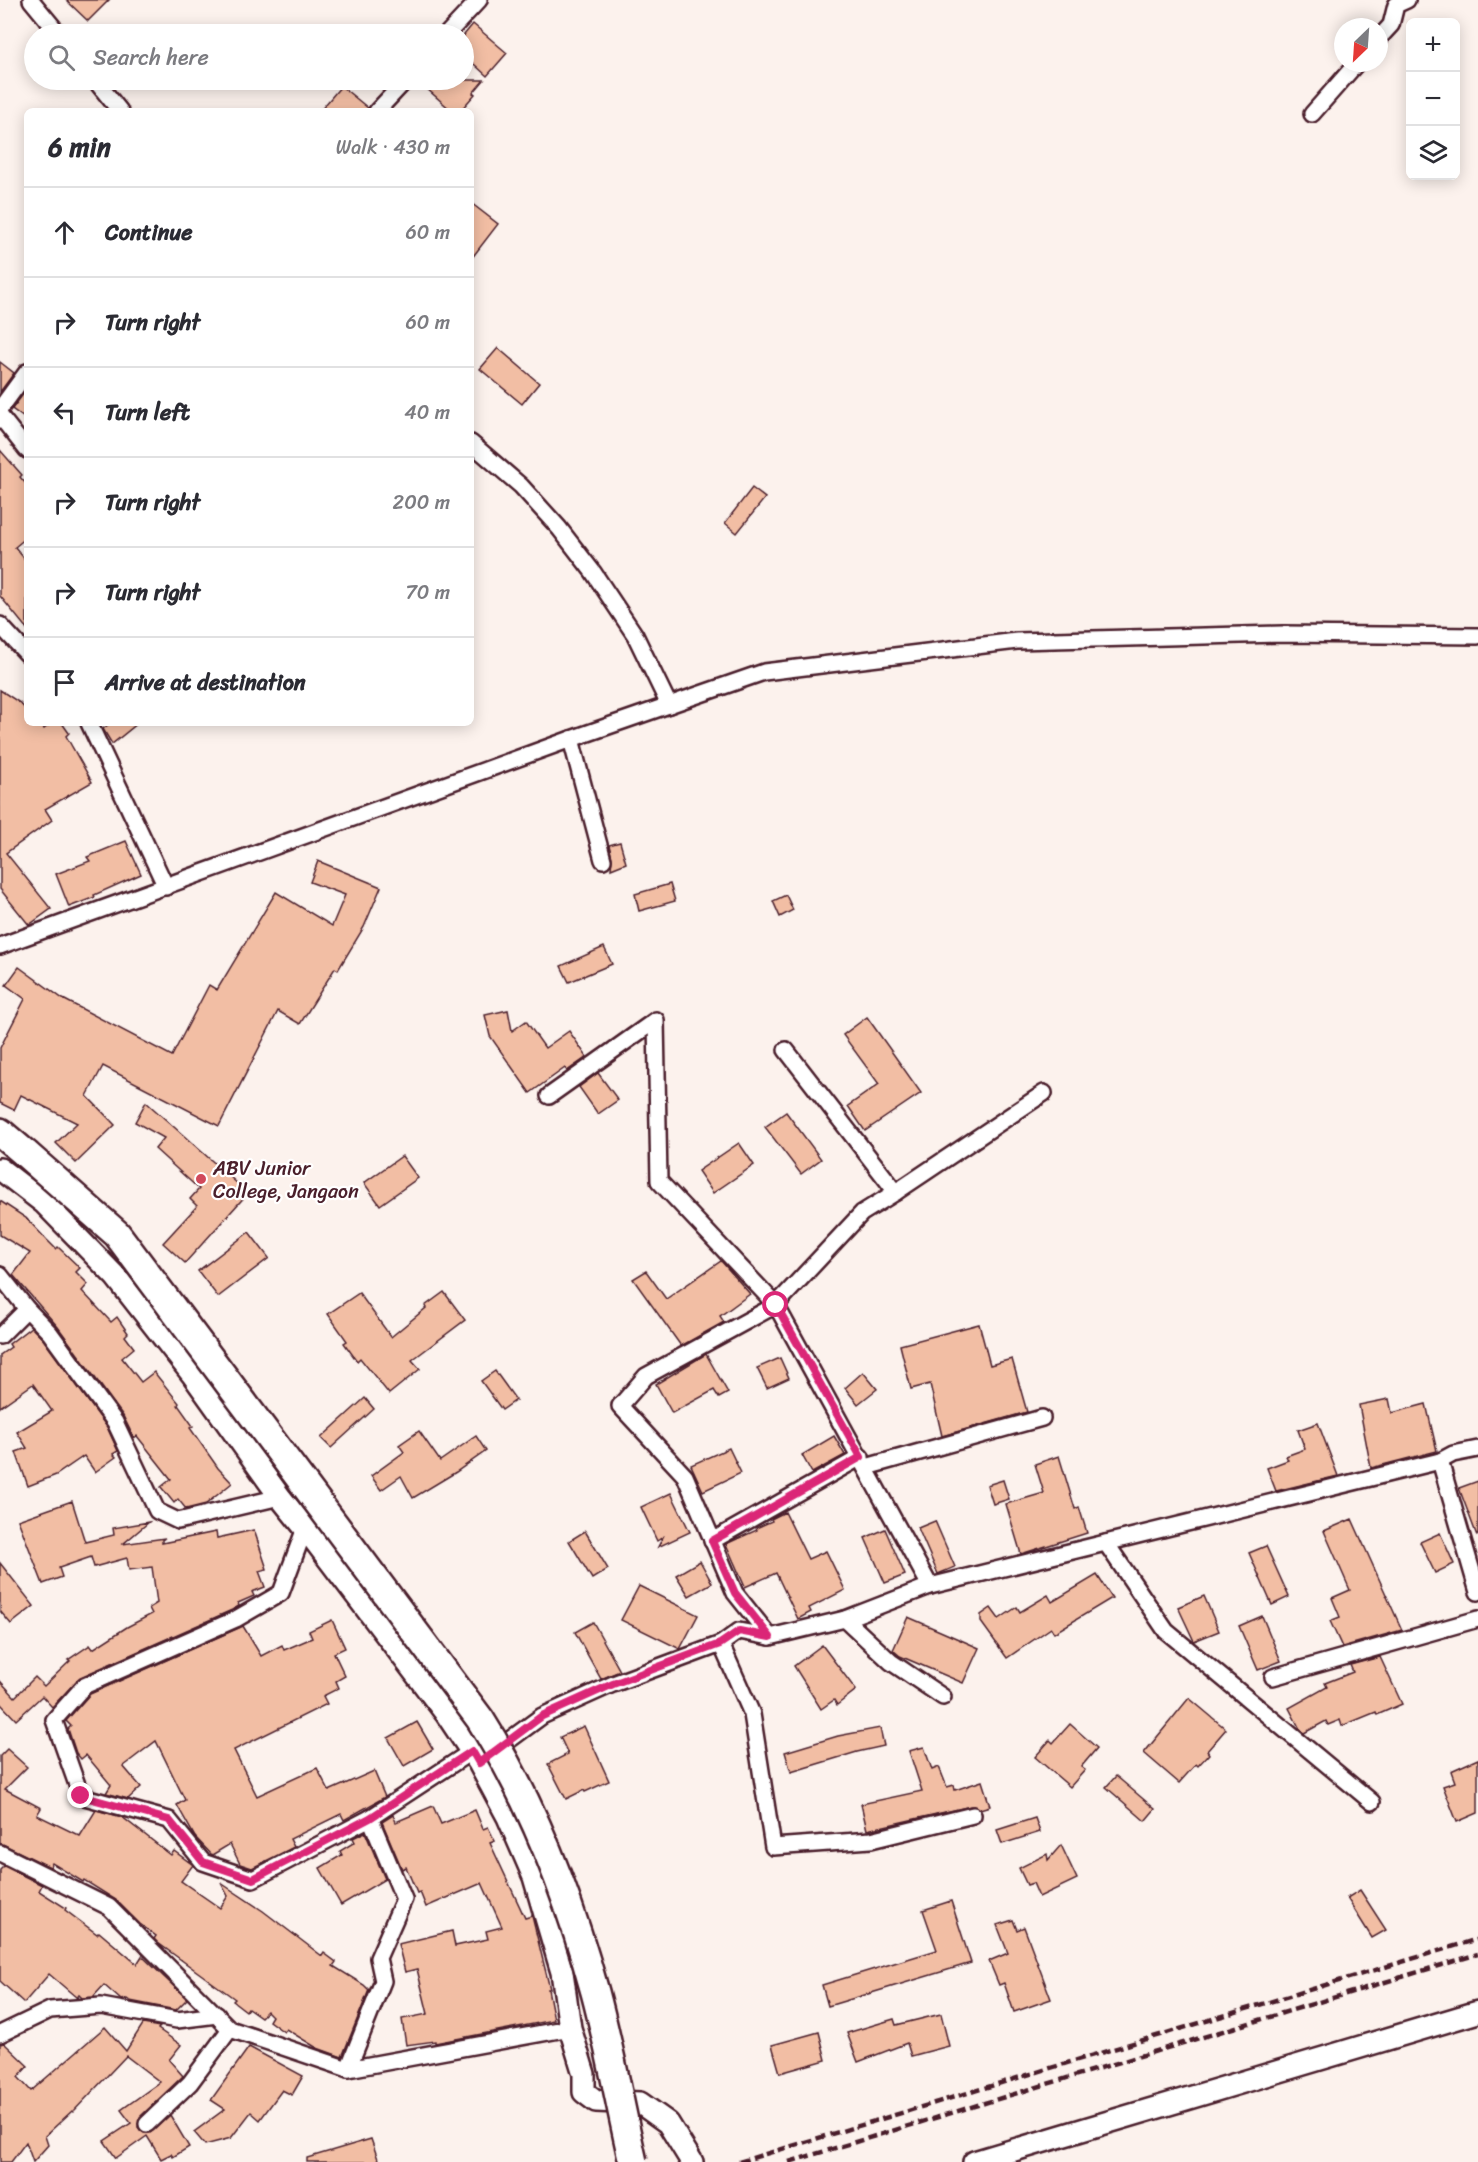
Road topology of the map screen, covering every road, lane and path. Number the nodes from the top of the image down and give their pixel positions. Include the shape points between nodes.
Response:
1 (31, 0) edge
2 (479, 0) edge
3 (1407, 0) edge
4 (51, 24) edge
5 (456, 24) edge
6 (1388, 28) edge
7 (1349, 72) edge
8 (103, 90) edge
9 (397, 90) edge
10 (118, 108) edge
11 (380, 108) edge
12 (1312, 114) dead end
13 (24, 376) edge
14 (0, 409) edge
15 (0, 417) edge
16 (24, 446) edge
17 (474, 446) edge
18 (1, 629) edge
19 (1478, 636) edge
20 (24, 651) edge
21 (669, 705) junction
22 (89, 726) edge
23 (571, 739) junction
24 (603, 860) dead end
25 (166, 887) junction
26 (0, 946) edge
27 (786, 1050) dead end
28 (1044, 1093) dead end
29 (549, 1096) dead end
30 (0, 1132) edge
31 (0, 1169) edge
32 (896, 1192) junction
33 (0, 1275) edge
34 (776, 1305) junction
35 (27, 1309) junction
36 (0, 1336) edge
37 (1042, 1418) dead end
38 (1478, 1449) edge
39 (1440, 1461) junction
40 (864, 1462) junction
41 (280, 1497) junction
42 (305, 1528) junction
43 (712, 1541) junction
44 (1106, 1543) junction
45 (930, 1586) junction
46 (1478, 1592) edge
47 (844, 1619) junction
48 (1478, 1619) edge
49 (770, 1637) junction
50 (720, 1644) junction
51 (1273, 1677) dead end
52 (943, 1697) dead end
53 (476, 1757) junction
54 (1372, 1802) dead end
55 (973, 1815) dead end
56 (370, 1818) junction
57 (0, 1853) edge
58 (1478, 2012) edge
59 (217, 2015) junction
60 (570, 2028) junction
61 (2, 2029) edge
62 (230, 2029) junction
63 (348, 2069) junction
64 (147, 2124) dead end
65 (633, 2162) edge
66 (692, 2162) edge
67 (974, 2162) edge

1 - 4 street
2 - 5 street
3 - 6 street via 1396,5
7 - 12 street
8 - 10 street
9 - 11 street
13 - 14 street
15 - 16 street
17 - 21 street via 521,486 593,572 635,635
18 - 20 street
19 - 21 street via 1283,634 1017,641 764,672
21 - 23 street
22 - 25 street
23 - 24 street
23 - 25 street
25 - 26 street
27 - 32 street
28 - 32 street
29 - 34 street via 656,1020 658,1181
30 - 65 highway, bridge via 117,1234 501,1752 537,1823 573,1920 595,1993
31 - 41 street via 44,1203 116,1277
32 - 34 street via 862,1213
33 - 35 street
34 - 40 street
34 - 43 street via 646,1376 620,1406 685,1476
35 - 36 street
35 - 41 street via 50,1333 115,1422 157,1511 178,1521
37 - 40 street
38 - 39 street
39 - 44 street
39 - 46 street
40 - 43 street
40 - 45 street
41 - 42 street
42 - 53 street
42 - 56 street via 281,1593 236,1619 84,1686 54,1720 81,1796 169,1820 203,1862 253,1879
43 - 49 street via 735,1593
44 - 45 street
44 - 54 street via 1166,1631
45 - 47 street
47 - 49 street
47 - 52 street via 891,1662
48 - 51 street
49 - 50 street via 739,1631
50 - 53 street via 613,1684 542,1716
50 - 55 street via 752,1714 772,1847 871,1839
53 - 56 street
53 - 60 street via 534,1877 562,1972
56 - 63 street via 404,1899 378,1958 383,1982
57 - 59 street via 109,1907
58 - 67 street
59 - 61 street via 177,2020 101,2006 50,2010
59 - 62 street
60 - 63 street
60 - 66 street via 584,2074 584,2092 596,2101 640,2103 668,2122
62 - 63 street
62 - 64 street via 190,2083

